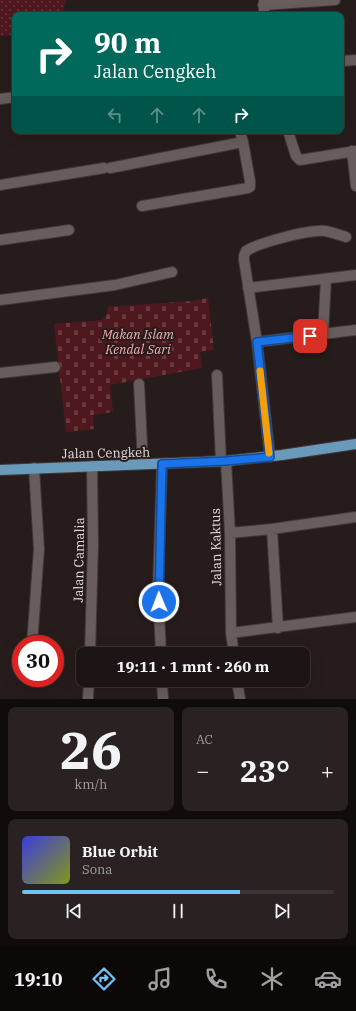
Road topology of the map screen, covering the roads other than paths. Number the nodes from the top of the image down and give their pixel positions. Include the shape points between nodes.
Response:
1 (335, 0) edge
2 (264, 7) edge
3 (356, 60) edge
4 (344, 61) edge
5 (12, 97) edge
6 (0, 99) edge
7 (241, 134) edge
8 (289, 134) edge
9 (243, 142) junction
10 (354, 151) edge
11 (0, 185) edge
12 (356, 186) edge
13 (142, 206) dead end
14 (69, 230) dead end
15 (346, 237) dead end
16 (0, 240) edge
17 (172, 272) dead end
18 (356, 275) edge
19 (326, 279) junction
20 (248, 288) junction
21 (0, 300) edge
22 (356, 330) edge
23 (323, 334) junction
24 (257, 342) junction
25 (55, 367) dead end
26 (0, 373) edge
27 (217, 374) dead end
28 (139, 384) dead end
29 (356, 444) edge
30 (270, 457) junction
31 (224, 461) junction
32 (143, 464) junction
33 (162, 464) junction
34 (92, 466) junction
35 (34, 468) junction
36 (0, 470) edge
37 (356, 517) edge
38 (272, 529) junction
39 (230, 533) junction
40 (356, 617) edge
41 (278, 628) junction
42 (231, 633) junction
43 (33, 635) edge
44 (90, 647) edge
45 (161, 647) edge
46 (233, 647) edge
47 (89, 687) edge
48 (162, 687) edge
49 (238, 687) edge
50 (88, 699) edge
51 (162, 699) edge
52 (240, 699) edge

1 - 2 street
3 - 4 street
5 - 6 street
7 - 9 street
8 - 10 street via 296,156 300,160
9 - 11 street
9 - 13 street via 250,187
10 - 12 street
14 - 16 street
15 - 20 street via 318,231 252,247 244,256
17 - 21 street via 115,285
18 - 19 street
19 - 20 street
19 - 23 street
20 - 24 street
22 - 23 street
23 - 24 street
24 - 30 street
25 - 26 street
27 - 31 street, Jalan Kaktus
28 - 32 street
29 - 30 main road, Jalan Cengkeh
30 - 31 main road, Jalan Cengkeh
31 - 33 main road, Jalan Cengkeh
31 - 39 street, Jalan Kaktus
32 - 33 main road, Jalan Cengkeh
32 - 34 main road, Jalan Cengkeh
33 - 45 street via 158,589
34 - 35 main road, Jalan Cengkeh
34 - 44 street, Jalan Camalia
35 - 36 main road, Jalan Cengkeh
35 - 43 street via 39,549
37 - 38 street
38 - 39 street
38 - 41 street
39 - 42 street, Jalan Kaktus
40 - 41 street
41 - 42 street
42 - 46 street, Jalan Kaktus
47 - 50 street
48 - 51 street
49 - 52 street

